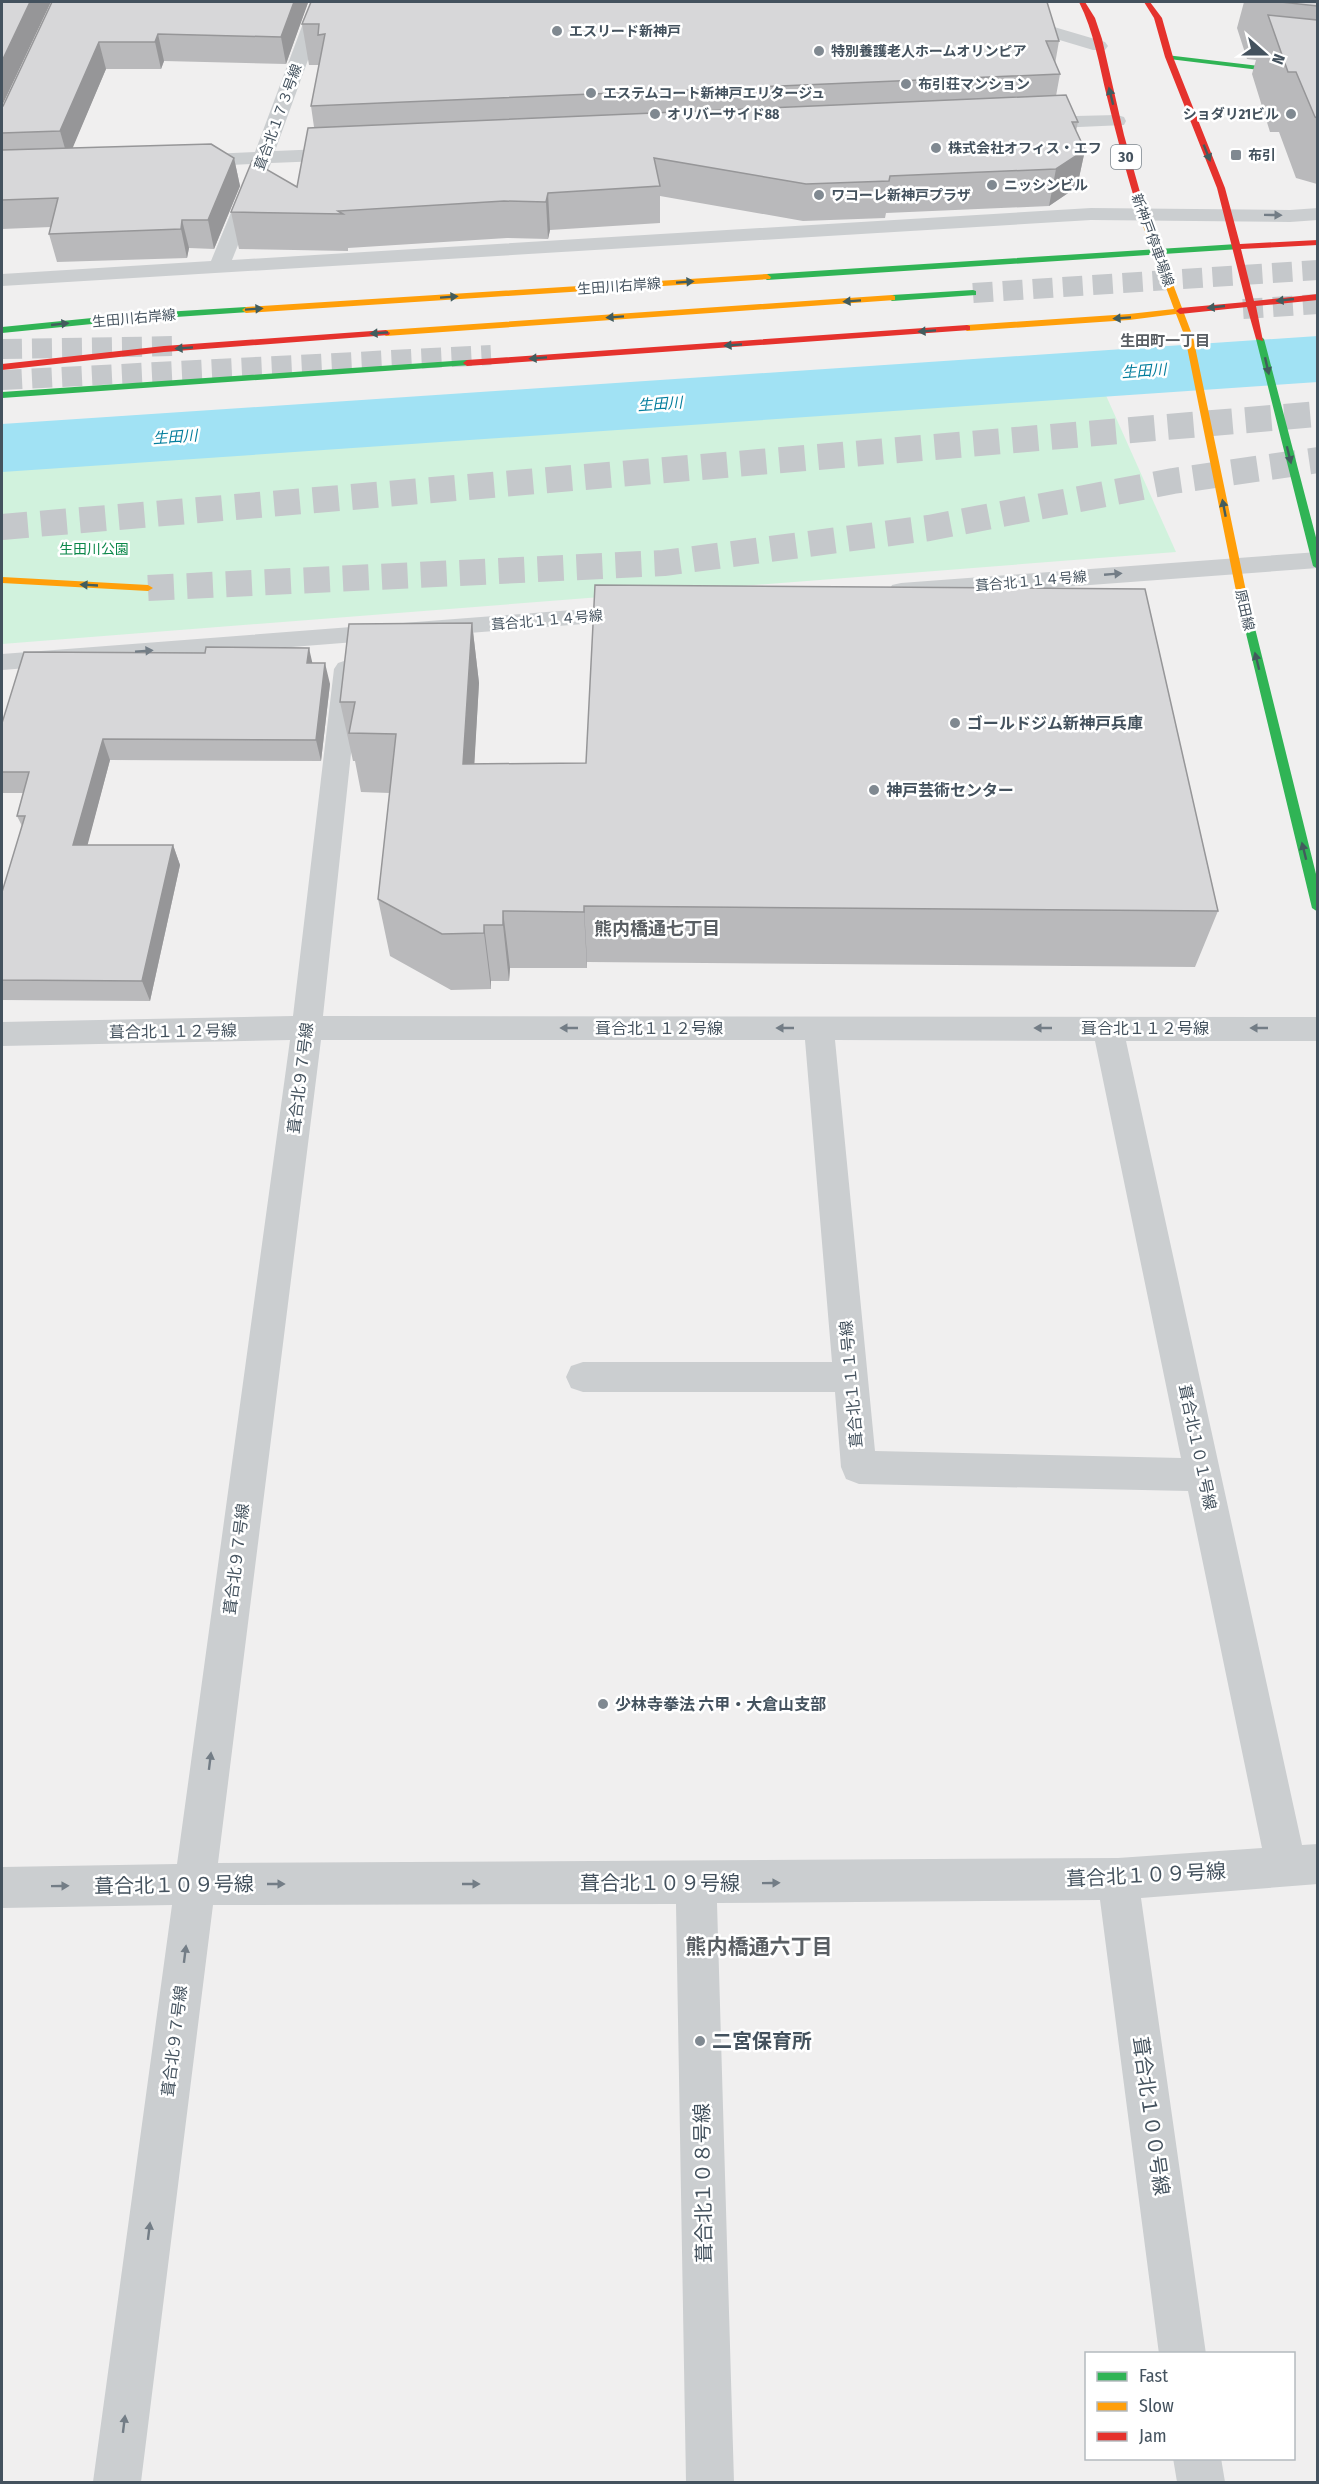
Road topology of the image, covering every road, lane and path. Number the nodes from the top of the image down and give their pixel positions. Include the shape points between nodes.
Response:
1 (320, 2) edge
2 (952, 2) edge
3 (1082, 2) edge
4 (1147, 2) edge
5 (1098, 46) junction
6 (1169, 57) junction
7 (1317, 75) edge
8 (1117, 121) junction
9 (1021, 124) edge
10 (370, 153) edge
11 (263, 158) junction
12 (168, 162) edge
13 (1143, 214) junction
14 (1317, 214) edge
15 (1229, 215) junction
16 (1317, 242) edge
17 (1238, 247) junction
18 (1158, 252) junction
19 (220, 265) junction
20 (2, 280) edge
21 (973, 293) tunnel mouth
22 (1317, 297) edge
23 (1252, 303) junction
24 (1180, 311) junction
25 (2, 330) edge
26 (2, 367) edge
27 (2, 395) edge
28 (1317, 562) edge
29 (1236, 565) junction
30 (2, 580) edge
31 (148, 588) tunnel mouth
32 (876, 593) edge
33 (661, 611) edge
34 (351, 636) junction
35 (2, 662) edge
36 (1317, 908) edge
37 (307, 1028) junction
38 (819, 1028) junction
39 (1108, 1028) junction
40 (1317, 1029) edge
41 (2, 1034) edge
42 (583, 1377) dead end
43 (850, 1377) junction
44 (1204, 1475) junction
45 (1302, 1865) edge
46 (1118, 1879) junction
47 (194, 1884) junction
48 (696, 1884) junction
49 (2, 1887) edge
50 (1183, 2352) edge
51 (1197, 2460) edge
52 (117, 2482) edge
53 (710, 2482) edge
54 (1200, 2482) edge

1 - 11 street, 葺合北１７３号線
2 - 5 street
3 - 5 street, 新神戸停車場線 / 30 via 1088,9
4 - 6 street via 1158,18
8 -> 5 street, 新神戸停車場線 / 30
6 - 7 street
6 -> 15 street
8 - 9 street
8 - 13 street, 新神戸停車場線 / 30
10 - 11 street
11 - 12 street
11 - 19 street, 葺合北１７３号線
13 - 15 street
13 - 18 street, 新神戸停車場線 / 30
13 - 19 street
15 -> 14 street
15 - 17 street
16 - 17 street
17 - 18 street, 生田川右岸線
17 - 23 street
18 - 24 street, 新神戸停車場線 / 30
25 -> 18 street, 生田川右岸線 via 132,317
19 - 20 street
21 -> 26 street via 306,338
22 -> 23 street
23 -> 24 street
23 -> 28 street
24 -> 27 street
29 -> 24 street, 原田線 via 1204,400
28 - 29 street, 葺合北１１４号線
32 -> 29 street, 葺合北１１４号線
36 -> 29 street, 原田線
31 -> 30 street
33 - 34 street, 葺合北１１４号線
35 -> 34 street, 葺合北１１４号線
34 - 37 street, 葺合北９７号線
38 -> 37 street, 葺合北１１２号線
37 - 41 street, 葺合北１１２号線
47 -> 37 street, 葺合北９７号線
39 -> 38 street, 葺合北１１２号線
38 - 43 street, 葺合北１１１号線
40 -> 39 street, 葺合北１１２号線
39 - 44 street, 葺合北１０１号線
42 - 43 street
43 - 44 street, 葺合北１１１号線 via 859,1467
44 - 45 street, 葺合北１０１号線
45 - 46 street, 葺合北１０９号線
48 -> 46 street, 葺合北１０９号線
46 - 50 street, 葺合北１００号線
47 -> 48 street, 葺合北１０９号線
49 -> 47 street, 葺合北１０９号線
52 -> 47 street, 葺合北９７号線
48 - 53 street, 葺合北１０８号線
51 - 54 street

